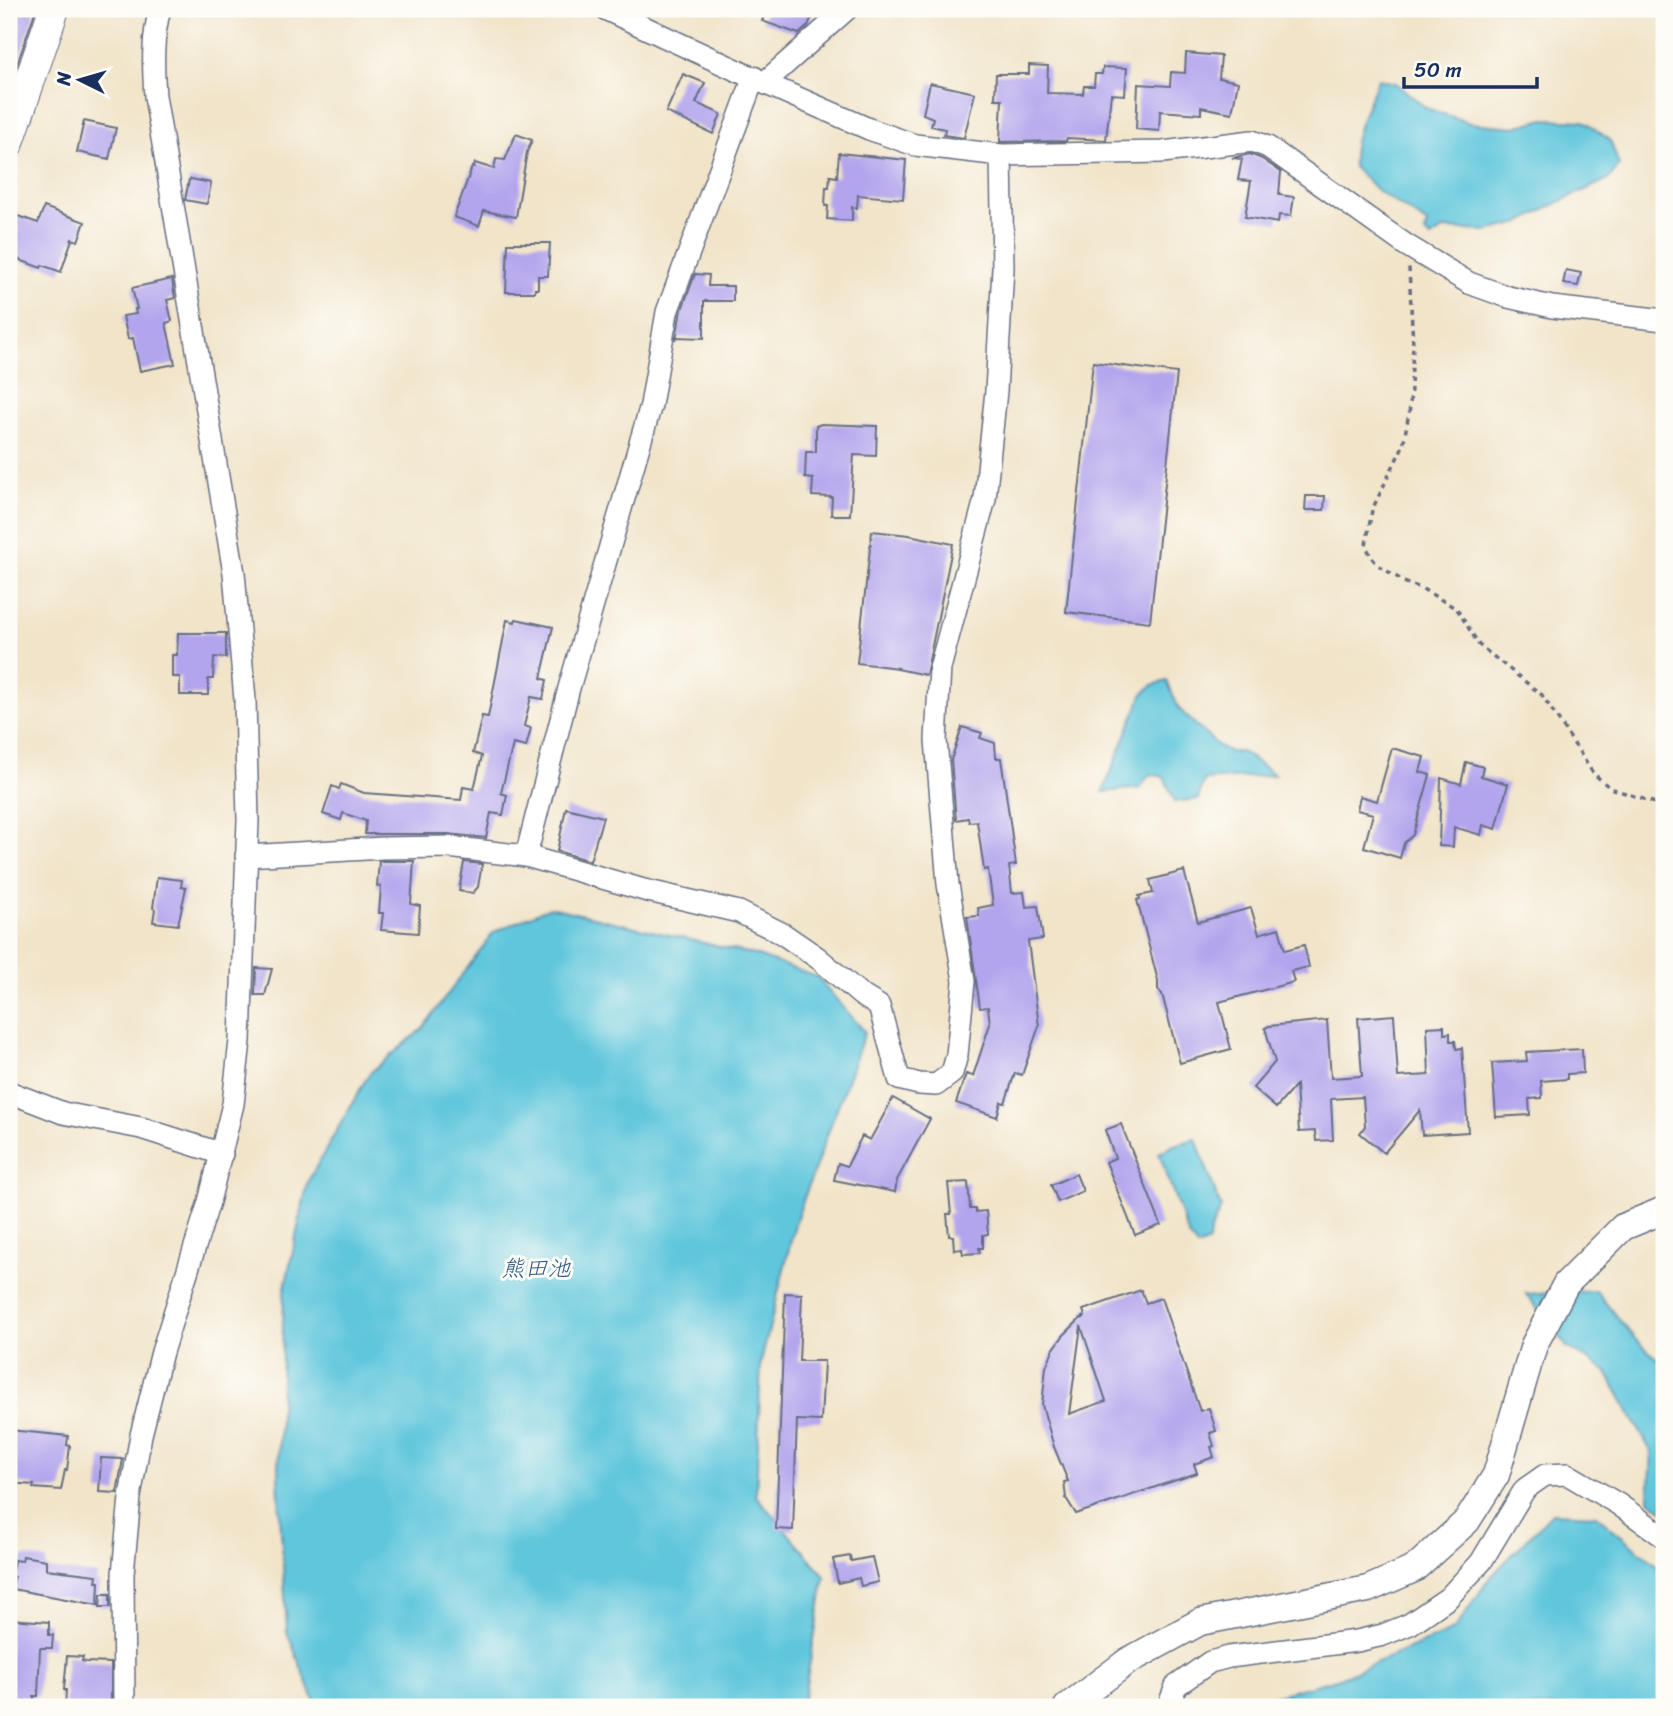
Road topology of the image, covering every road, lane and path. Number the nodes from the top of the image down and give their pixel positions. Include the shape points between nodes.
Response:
1 (54, 9) edge
2 (160, 9) edge
3 (605, 9) edge
4 (847, 9) edge
5 (759, 80) junction
6 (9, 142) edge
7 (1001, 155) junction
8 (1406, 245) junction
9 (1664, 320) edge
10 (1664, 806) edge
11 (246, 856) junction
12 (526, 856) junction
13 (9, 1092) edge
14 (222, 1154) junction
15 (1664, 1210) edge
16 (1664, 1537) edge
17 (124, 1707) edge
18 (1067, 1707) edge
19 (1168, 1707) edge

1 - 6 main road
2 - 11 street via 153,60 155,96 234,573 245,700
3 - 5 street
4 - 5 street
5 - 7 street via 915,145
5 - 12 street via 667,312 651,405
7 - 8 street via 1163,152 1252,141
7 - 12 street via 1003,268 985,499 940,668 936,740 948,884 964,981 952,1073 936,1085 900,1079 878,1006 783,934 739,912 644,891
8 - 9 street via 1469,283 1508,297 1564,309
8 - 10 path via 1413,345 1410,407 1403,446 1372,510 1366,545 1371,557 1406,583 1457,609 1479,645 1542,695 1593,773 1610,788
11 - 12 street via 447,847
11 - 14 street via 240,1041
13 - 14 street via 63,1113 141,1128
14 - 17 street via 162,1352 132,1485 123,1574
15 - 18 street via 1623,1227 1566,1284 1534,1345 1496,1475 1467,1521 1414,1569 1368,1589 1200,1622 1128,1661
16 - 19 street via 1567,1474 1545,1475 1525,1489 1481,1562 1448,1598 1410,1624 1357,1642 1210,1662 1176,1686

